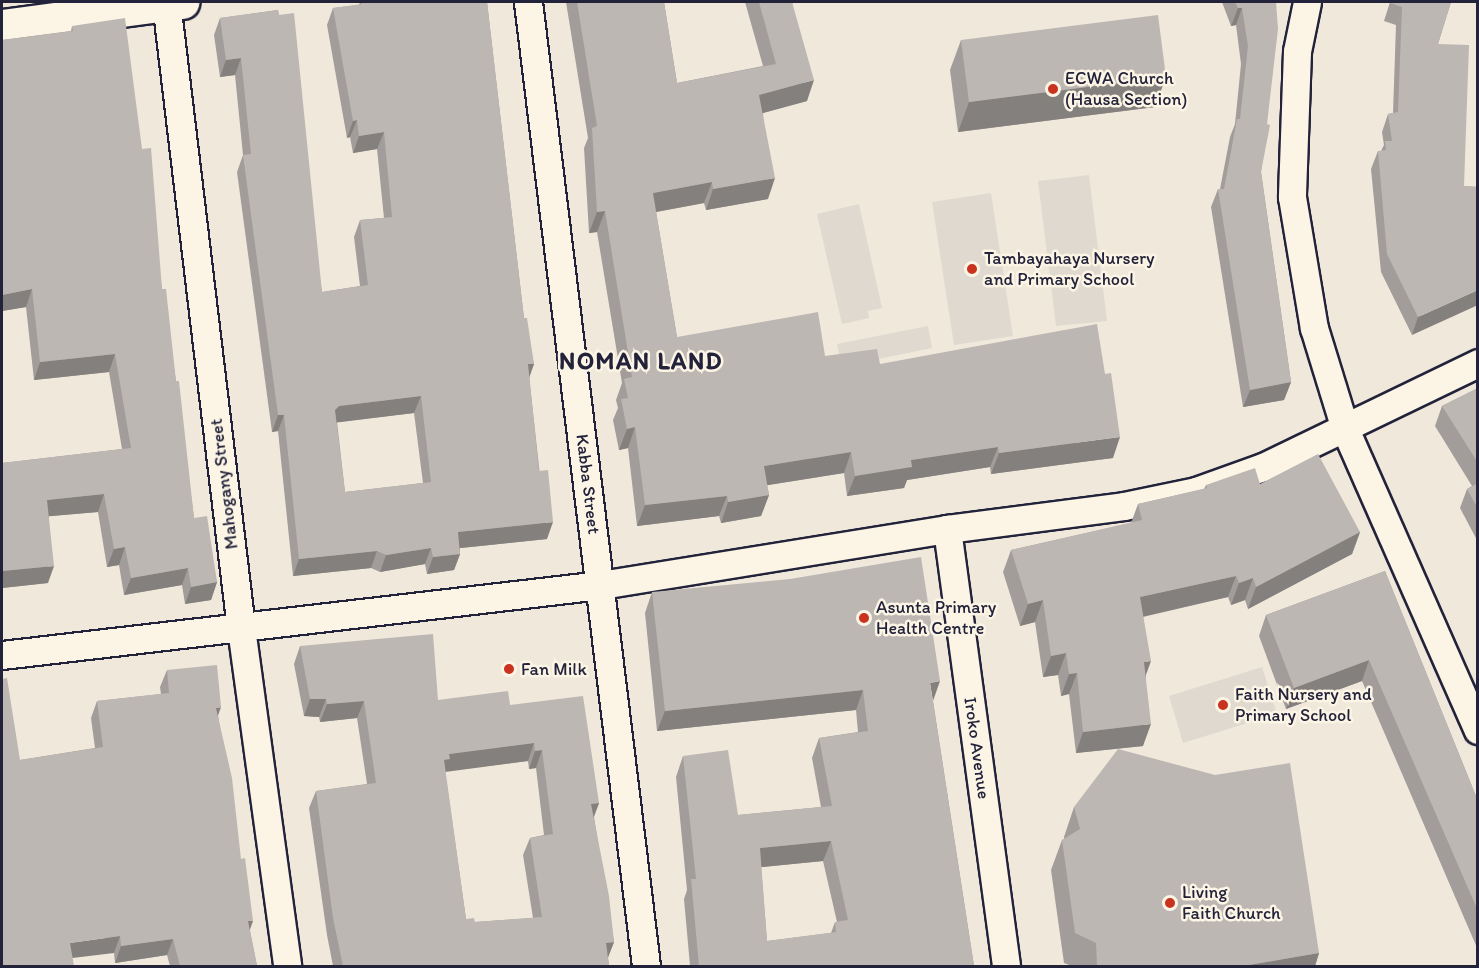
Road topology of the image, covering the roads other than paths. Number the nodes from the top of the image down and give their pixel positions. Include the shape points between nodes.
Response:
1 (171, 2) edge
2 (528, 2) edge
3 (1307, 2) edge
4 (2, 26) edge
5 (1478, 363) edge
6 (1345, 429) junction
7 (947, 529) junction
8 (601, 585) junction
9 (241, 628) junction
10 (2, 655) edge
11 (1478, 730) edge
12 (287, 966) edge
13 (646, 966) edge
14 (1006, 966) edge

1 - 4 main road
1 - 9 street, Mahogany Street
2 - 8 street, Kabba Street
3 - 6 street via 1297,51 1292,196 1314,328
5 - 6 street
6 - 7 street via 1263,467 1196,491 1124,506
6 - 11 street
7 - 8 street
7 - 14 street, Iroko Avenue
8 - 9 street
8 - 13 street, Kabba Street
9 - 10 street
9 - 12 street, Mahogany Street

